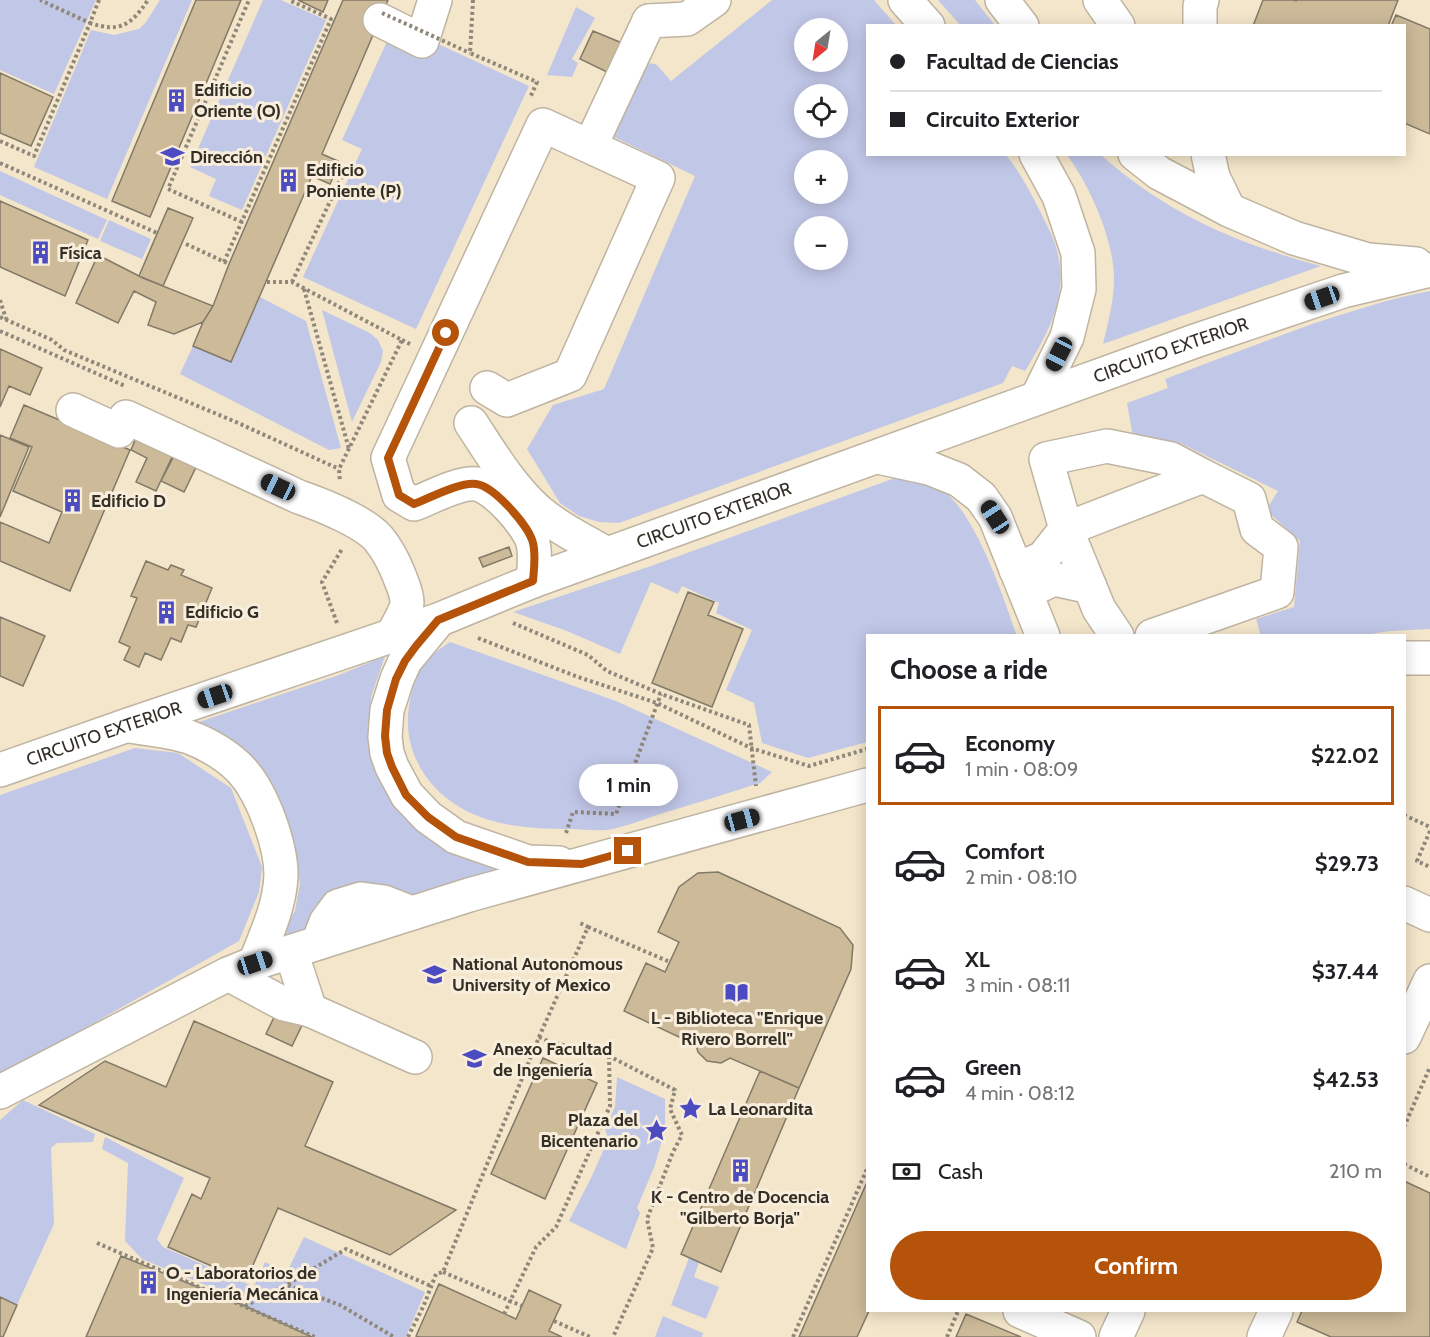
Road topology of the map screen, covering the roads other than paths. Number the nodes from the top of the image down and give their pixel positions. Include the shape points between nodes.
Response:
1 (435, 0) edge
2 (714, 0) edge
3 (905, 0) edge
4 (1002, 0) edge
5 (1100, 0) edge
6 (641, 10) edge
7 (381, 16) road end
8 (926, 24) edge
9 (1020, 24) edge
10 (1117, 24) edge
11 (596, 149) junction
12 (1037, 156) edge
13 (1138, 156) edge
14 (1208, 156) edge
15 (1229, 210) junction
16 (1430, 265) edge
17 (1430, 270) edge
18 (487, 388) dead end
19 (1037, 398) junction
20 (73, 410) dead end
21 (471, 423) dead end
22 (877, 457) junction
23 (1203, 476) junction
24 (1066, 529) junction
25 (607, 555) junction
26 (533, 581) junction
27 (1021, 581) junction
28 (1090, 587) junction
29 (438, 620) junction
30 (1042, 634) edge
31 (1116, 634) edge
32 (1158, 634) edge
33 (392, 636) junction
34 (1406, 658) edge
35 (1430, 658) edge
36 (128, 725) junction
37 (0, 770) edge
38 (866, 785) edge
39 (833, 795) junction
40 (866, 811) edge
41 (582, 864) junction
42 (1406, 904) edge
43 (1430, 915) edge
44 (304, 947) junction
45 (242, 969) junction
46 (1430, 981) edge
47 (310, 1010) junction
48 (1406, 1032) edge
49 (416, 1057) dead end
50 (0, 1092) edge
51 (1022, 1312) edge
52 (1128, 1312) edge
53 (1276, 1312) edge
54 (1079, 1337) edge
55 (1116, 1337) edge
56 (1264, 1337) edge

1 - 7 street via 422,41
2 - 6 street via 687,20
3 - 8 street
4 - 9 street
5 - 10 street
6 - 11 street via 595,136
11 - 18 street via 658,178 570,375 507,400
11 - 26 street via 543,125 388,458 399,495 414,504 456,487 477,484 500,497 533,542
12 - 19 street via 1059,196 1078,252 1079,289 1067,338
13 - 15 street via 1159,173
14 - 15 street via 1213,177
15 - 16 street via 1294,238 1368,260
17 - 19 street, CIRCUITO EXTERIOR via 1343,291
19 - 22 street, CIRCUITO EXTERIOR
20 - 33 street via 119,431 126,417 363,526 386,550 403,586 407,603
21 - 25 street via 502,470 536,509
22 - 25 street, CIRCUITO EXTERIOR
22 - 27 street via 929,468 959,480 981,497 995,517
23 - 24 street
23 - 24 street via 1171,459 1107,446 1046,459
23 - 32 street via 1249,499 1257,529 1281,547 1277,592
24 - 27 street
24 - 28 street
25 - 26 street, CIRCUITO EXTERIOR
26 - 29 street, CIRCUITO EXTERIOR
27 - 28 street via 1054,579
27 - 30 street
28 - 31 street
29 - 33 street, CIRCUITO EXTERIOR
29 - 41 street via 405,661 387,710 387,753 406,795 456,837 528,862
33 - 36 street, CIRCUITO EXTERIOR
34 - 35 street
36 - 37 street, CIRCUITO EXTERIOR
36 - 45 street via 189,737 218,750 243,772 260,798 275,838 281,874 276,912
38 - 39 street
39 - 40 street
39 - 41 street
41 - 44 street
42 - 43 street
44 - 45 street
44 - 47 street
45 - 47 street via 284,1004
45 - 50 street
46 - 48 street
47 - 49 street
51 - 54 street
52 - 55 street
53 - 56 street

